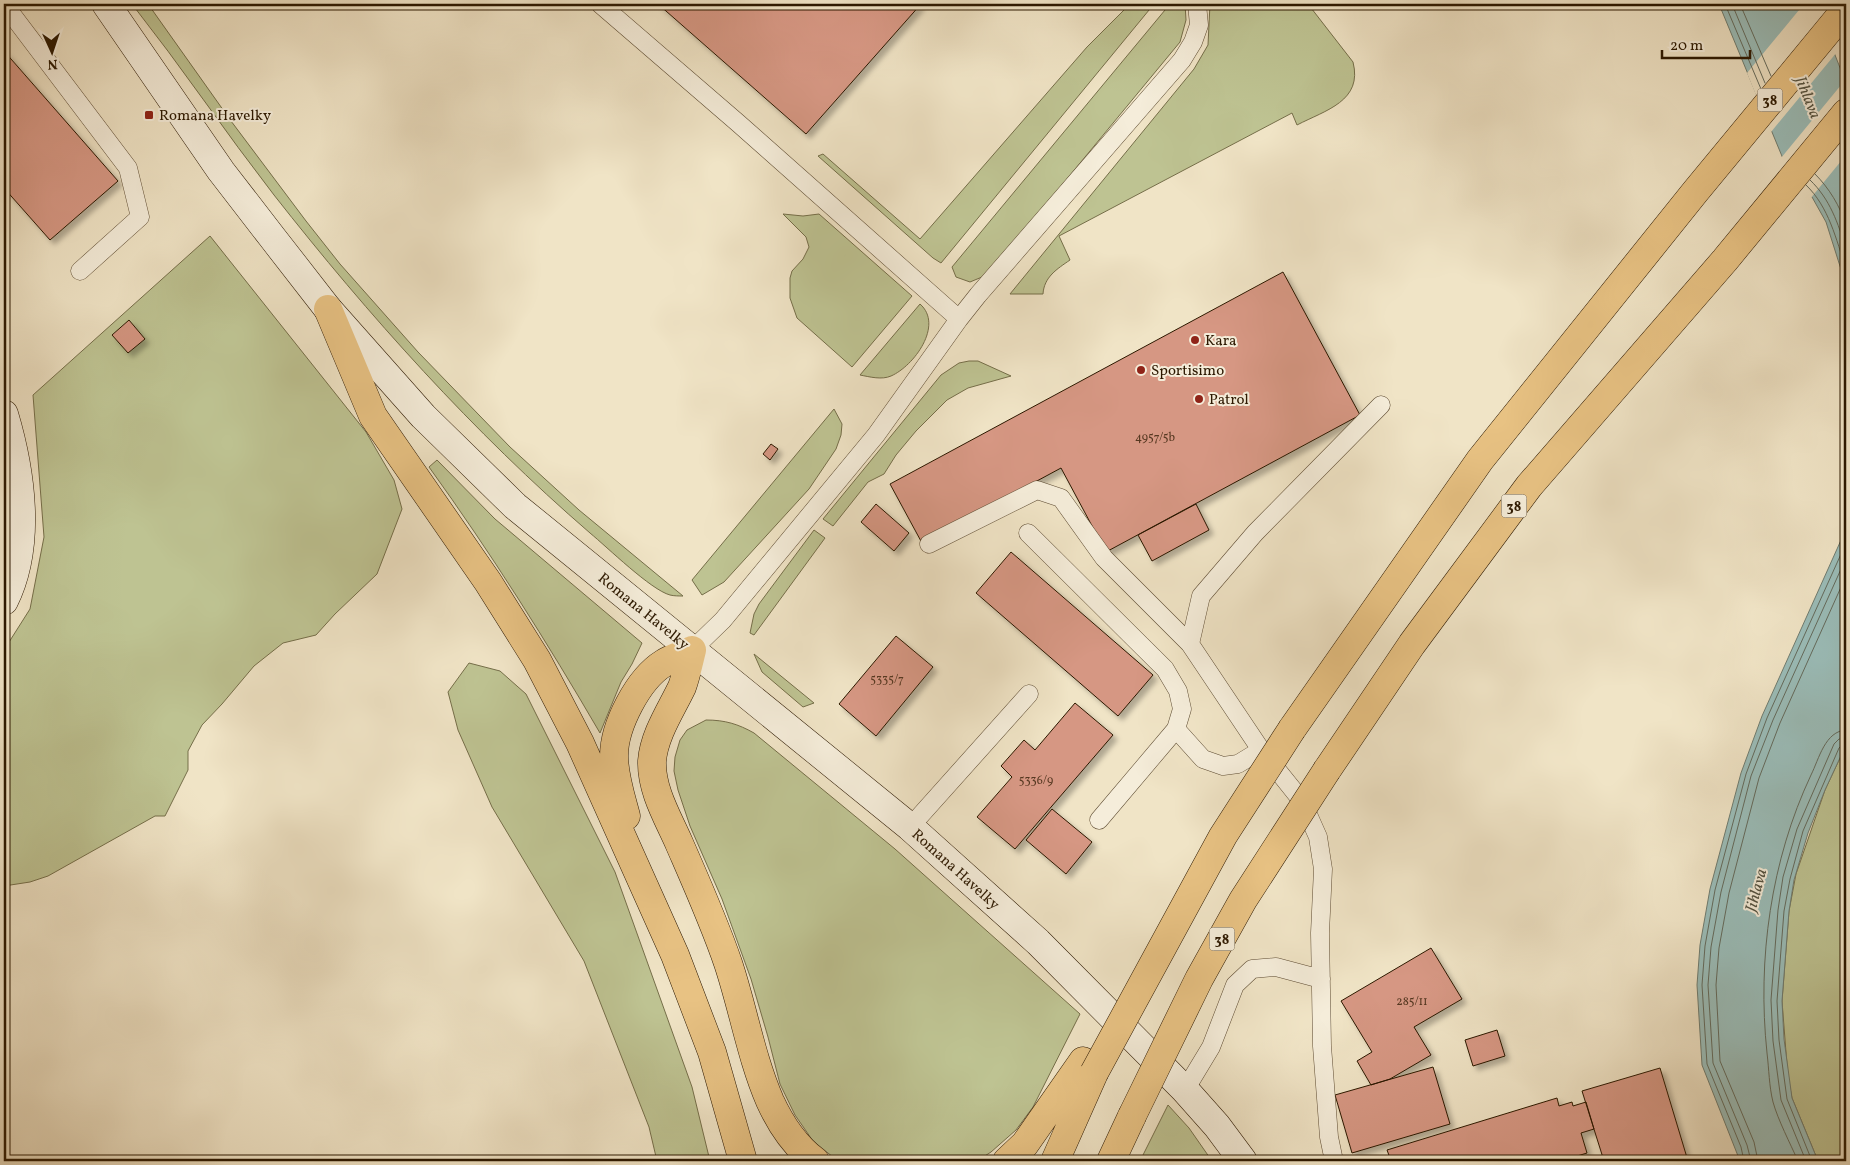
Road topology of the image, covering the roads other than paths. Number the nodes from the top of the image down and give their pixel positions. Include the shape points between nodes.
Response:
1 (4, 4) edge
2 (106, 4) edge
3 (600, 4) edge
4 (1197, 4) edge
5 (1846, 9) edge
6 (1846, 113) edge
7 (80, 271) dead end
8 (328, 309) junction
9 (959, 319) junction
10 (1381, 406) dead end
11 (4, 414) edge
12 (1028, 533) dead end
13 (929, 544) dead end
14 (4, 601) edge
15 (1190, 644) junction
16 (692, 650) junction
17 (1029, 694) dead end
18 (1176, 729) junction
19 (1261, 750) junction
20 (1099, 820) dead end
21 (910, 826) junction
22 (641, 875) junction
23 (1321, 979) junction
24 (1088, 1067) junction
25 (1185, 1090) junction
26 (743, 1161) edge
27 (815, 1161) edge
28 (1007, 1161) edge
29 (1054, 1161) edge
30 (1111, 1161) edge
31 (1243, 1161) edge
32 (1334, 1161) edge

1 - 7 lane via 128,168 140,217
2 - 8 street, Romana Havelky via 221,171
3 - 9 lane
4 - 9 lane via 1199,25 1182,60
5 - 24 highway, 38, bridge via 1480,460 1292,729 1223,836 1152,964
6 - 30 highway, 38, bridge via 1725,260 1529,486 1412,644 1326,770 1239,908 1199,980
8 - 16 street, Romana Havelky via 423,416 515,506
8 - 22 highway via 373,416 488,582 537,660 580,743
9 - 16 lane via 876,435 723,620
10 - 15 lane via 1255,533 1201,596
11 - 14 street via 16,460 21,502 16,565
12 - 18 lane via 1165,669 1178,691 1182,709
13 - 15 lane via 1036,490 1061,498 1104,558
15 - 19 lane
16 - 21 street, Romana Havelky
16 - 22 highway via 663,664 640,685 619,730 614,755 619,789
16 - 27 highway via 683,684 657,738 652,761 654,782 728,962 770,1101 798,1148
17 - 21 lane
18 - 19 lane via 1202,759 1223,766 1238,764
18 - 20 lane
19 - 23 lane via 1302,801 1318,836 1323,869
21 - 25 street, Romana Havelky via 1038,942
22 - 26 highway via 712,1052
23 - 25 lane via 1276,967 1252,969 1236,985 1210,1046
23 - 32 lane via 1322,1046
24 - 28 highway via 1025,1144
24 - 29 highway
25 - 31 street, Romana Havelky

